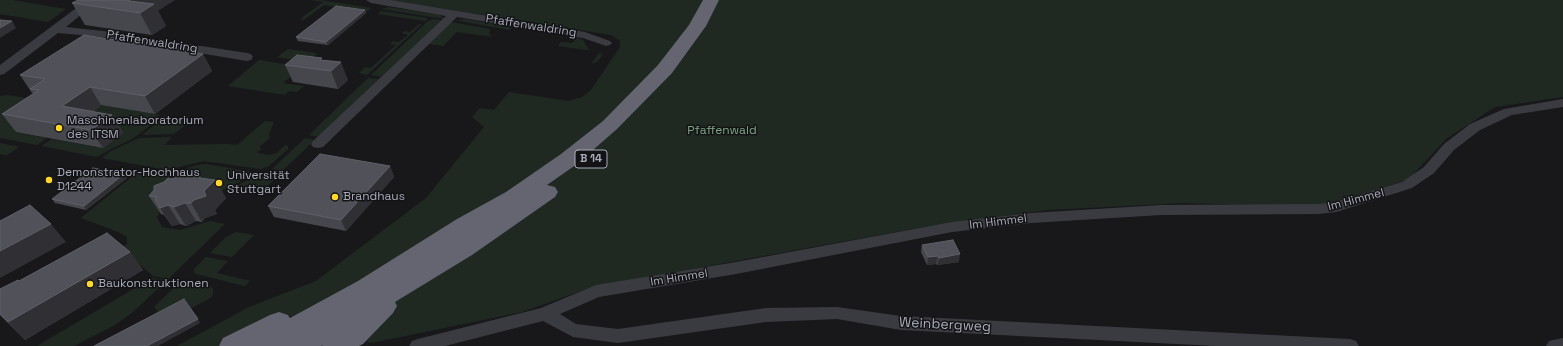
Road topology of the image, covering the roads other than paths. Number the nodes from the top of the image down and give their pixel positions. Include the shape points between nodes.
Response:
1 (94, 0) edge
2 (371, 0) edge
3 (711, 0) edge
4 (727, 0) edge
5 (454, 14) junction
6 (57, 29) junction
7 (606, 44) dead end
8 (247, 57) dead end
9 (0, 71) edge
10 (1563, 103) edge
11 (318, 144) dead end
12 (448, 237) junction
13 (406, 284) junction
14 (545, 314) junction
15 (1563, 345) edge
16 (233, 346) edge
17 (263, 346) edge
18 (298, 346) edge
19 (336, 346) edge
20 (418, 346) edge
21 (1350, 346) edge
22 (1556, 346) edge

1 - 6 street
2 - 5 street, Pfaffenwaldring
3 - 12 highway, B 14 via 697,26 665,69 610,125 569,159 514,197
4 - 13 highway, B 14 via 706,36 678,74 615,139 522,210
5 - 7 street, Pfaffenwaldring via 585,35
5 - 11 street
6 - 8 street, Pfaffenwaldring
6 - 9 street
10 - 14 street, Im Himmel via 1509,112 1475,127 1449,147 1429,170 1406,185 1336,207 1161,210 1031,218 952,227 736,268 596,291
12 - 16 highway, B 14 via 437,236
12 - 17 highway, B 14 via 367,288
13 - 18 highway, B 14
13 - 19 highway, B 14 via 354,336
14 - 20 street, Im Himmel
14 - 21 street, Weinbergweg via 573,330 618,336 766,315 837,312 901,324
15 - 22 street

